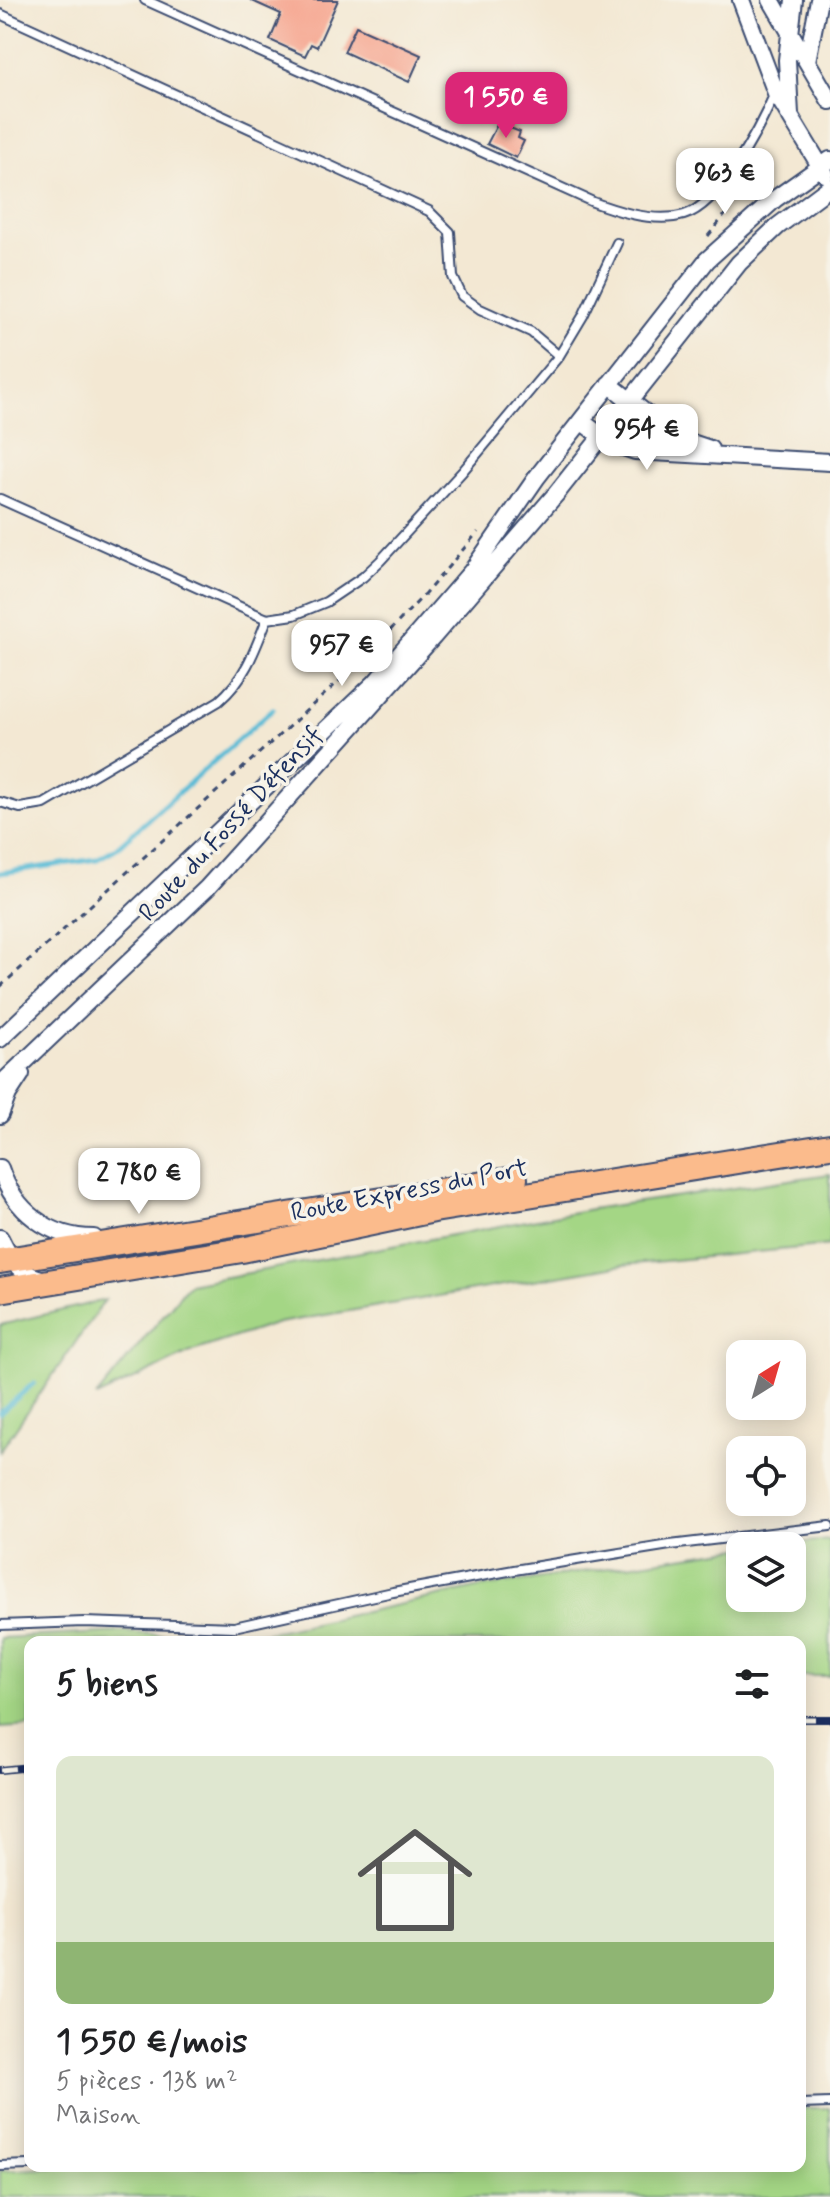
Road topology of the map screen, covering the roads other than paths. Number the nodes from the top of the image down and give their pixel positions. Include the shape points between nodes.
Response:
1 (145, 0) edge
2 (741, 0) edge
3 (771, 0) edge
4 (794, 0) edge
5 (819, 0) edge
6 (0, 14) edge
7 (789, 30) junction
8 (807, 61) junction
9 (776, 93) junction
10 (829, 99) edge
11 (791, 121) junction
12 (825, 164) edge
13 (830, 185) edge
14 (617, 243) dead end
15 (559, 356) junction
16 (609, 384) junction
17 (630, 401) junction
18 (581, 421) junction
19 (601, 437) junction
20 (735, 455) junction
21 (830, 462) edge
22 (0, 499) edge
23 (267, 619) junction
24 (0, 802) edge
25 (57, 1031) junction
26 (0, 1039) edge
27 (0, 1085) edge
28 (0, 1115) edge
29 (830, 1130) edge
30 (830, 1146) edge
31 (0, 1168) edge
32 (105, 1241) junction
33 (4, 1253) edge
34 (51, 1281) junction
35 (0, 1290) edge
36 (830, 1526) edge
37 (0, 1625) edge
38 (830, 2103) edge
39 (806, 2104) edge
40 (24, 2165) edge
41 (0, 2166) edge

1 - 9 lane via 624,212 673,217 695,210 747,151
2 - 9 street, Route du Fossé Défensif
3 - 7 street
4 - 7 street
5 - 8 street
6 - 15 lane via 429,211 450,232 453,277 462,296 531,332
7 - 8 street
7 - 11 street
8 - 10 street
9 - 11 street, Route du Fossé Défensif
11 - 12 street, Route du Fossé Défensif
12 - 13 street, Route du Fossé Défensif
12 - 16 street, Route du Fossé Défensif via 775,199 707,260
13 - 17 street, Route du Fossé Défensif via 739,263
14 - 15 lane
15 - 23 lane via 371,571 314,607
16 - 17 street
16 - 18 street, Route du Fossé Défensif
17 - 19 street, Route du Fossé Défensif
17 - 20 street via 684,442
18 - 19 street
18 - 26 street, Route du Fossé Défensif via 472,571 375,683
19 - 20 street via 635,451
19 - 25 street, Route du Fossé Défensif via 433,637 207,888
20 - 21 street
22 - 23 lane
23 - 24 lane via 244,673 219,701 44,804 20,808
25 - 27 street, Route du Fossé Défensif
25 - 28 street via 11,1087
29 - 32 main road, Route Express du Port
30 - 34 main road, Route Express du Port via 434,1210 242,1250
31 - 32 street via 18,1203 46,1227
32 - 33 main road, Route Express du Port
33 - 34 street via 23,1273
34 - 35 main road, Route Express du Port
36 - 37 lane via 514,1570 234,1627
38 - 39 lane
40 - 41 lane

